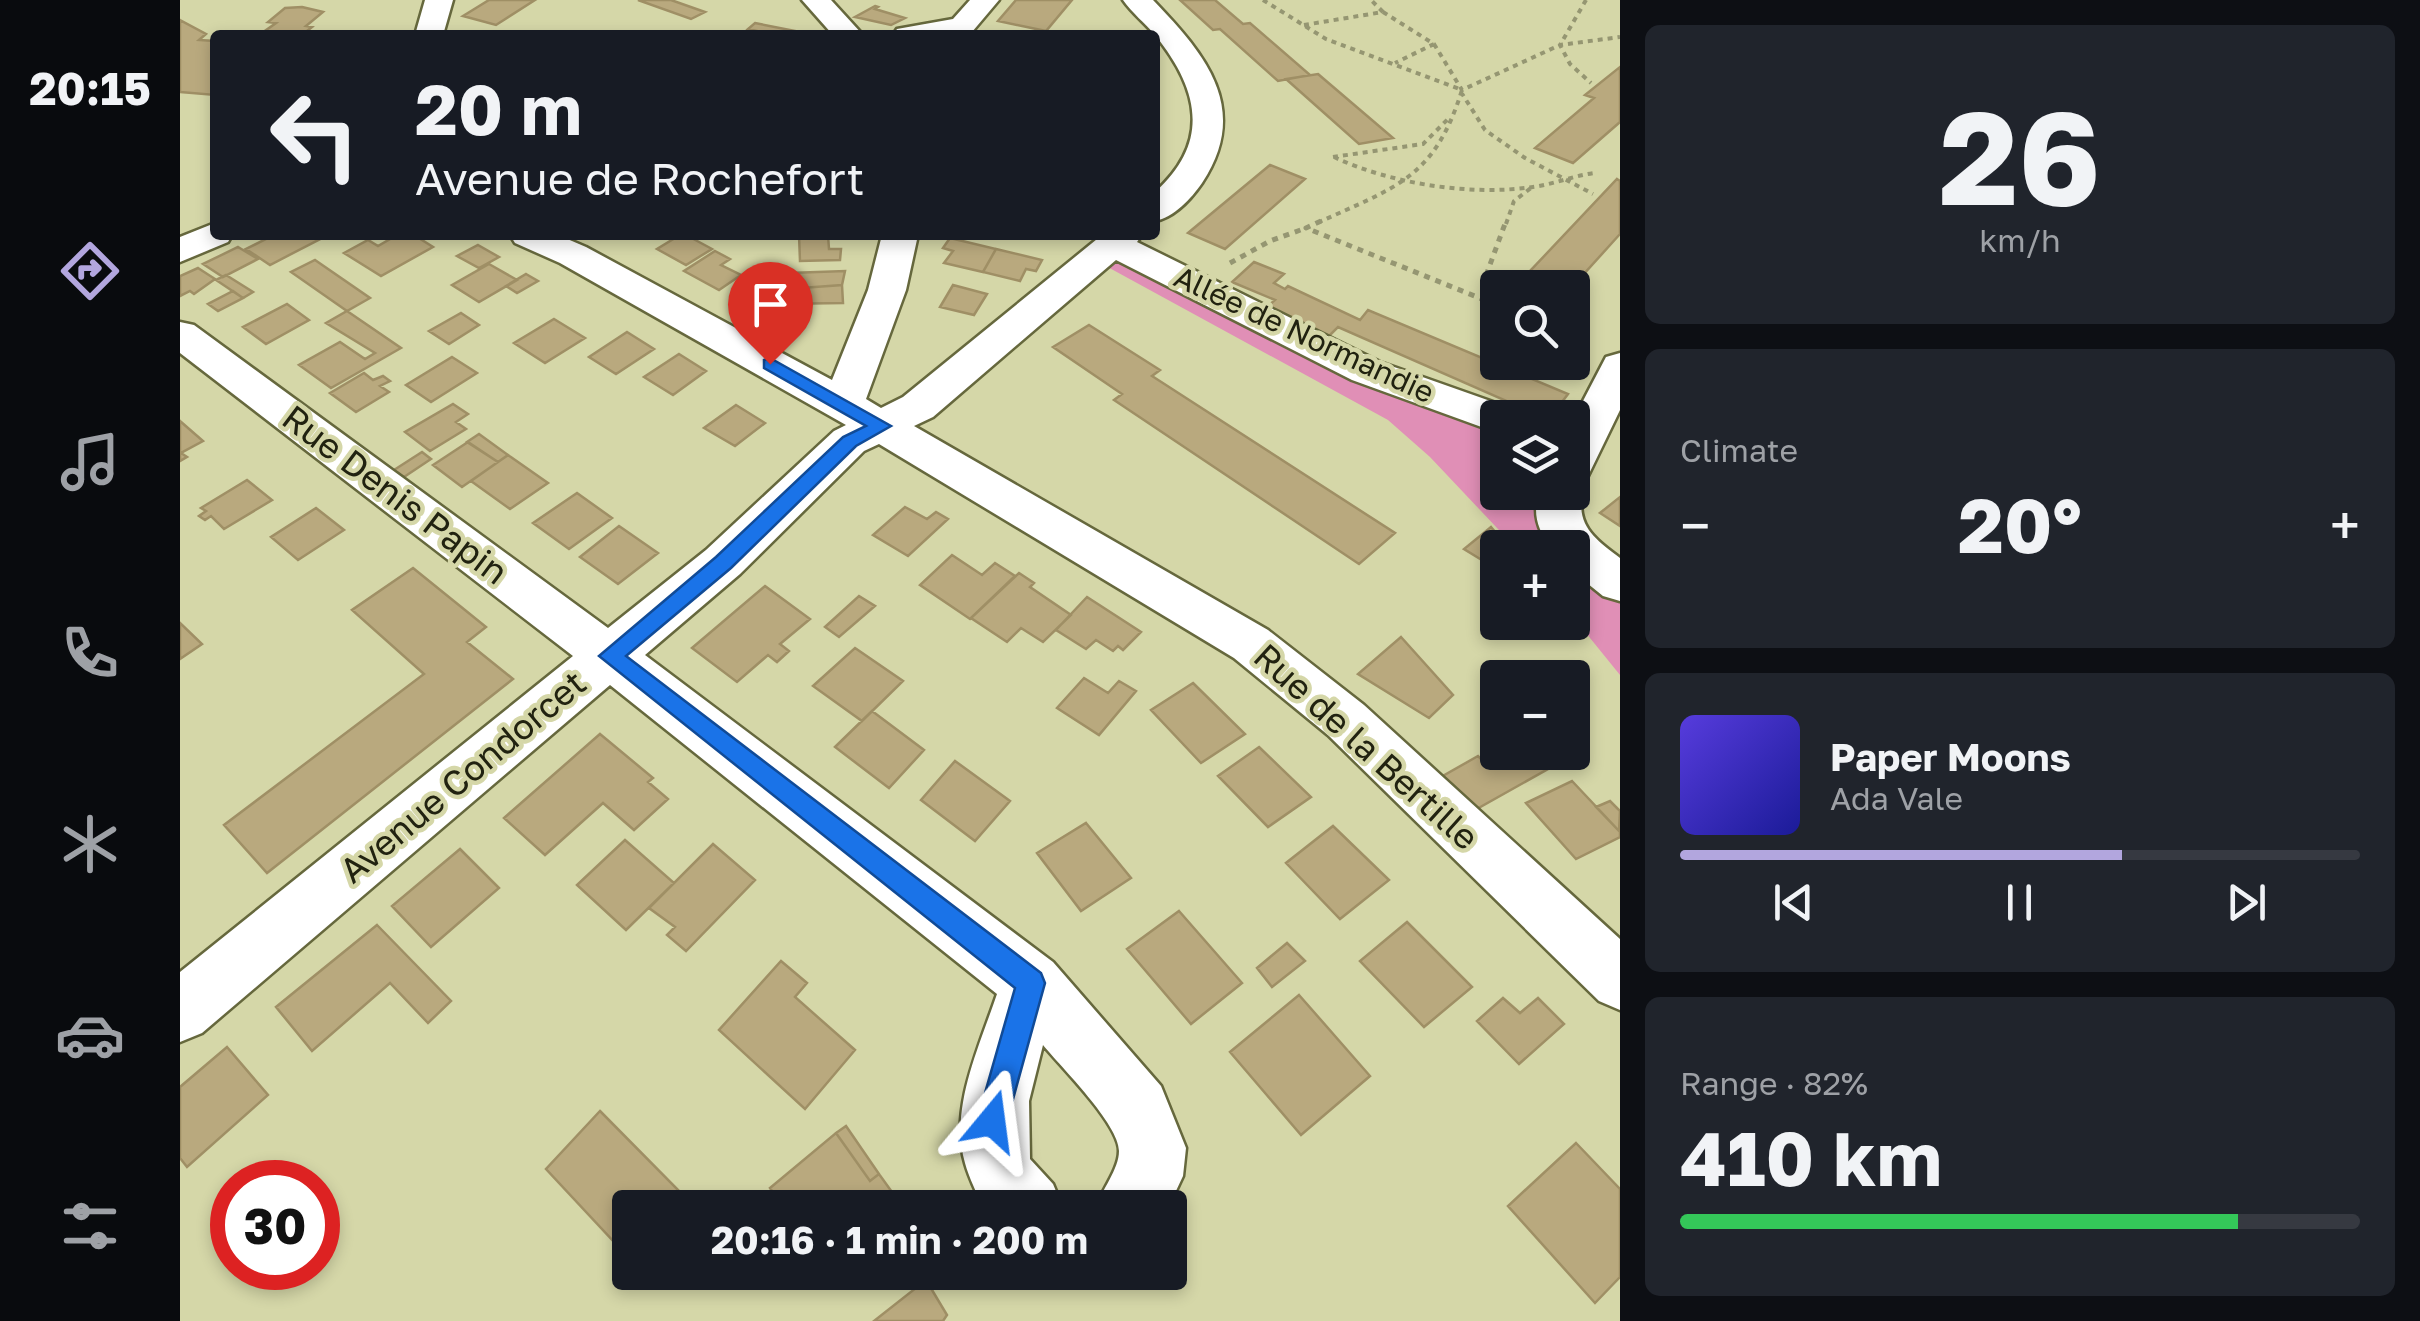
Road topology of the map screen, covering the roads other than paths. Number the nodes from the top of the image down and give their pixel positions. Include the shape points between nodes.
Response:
1 (440, 0) edge
2 (816, 0) edge
3 (984, 0) edge
4 (1137, 0) edge
5 (431, 30) edge
6 (845, 30) edge
7 (964, 30) edge
8 (1160, 207) edge
9 (210, 236) edge
10 (539, 240) edge
11 (899, 240) edge
12 (1117, 240) edge
13 (1120, 240) edge
14 (180, 251) edge
15 (180, 334) edge
16 (1620, 366) edge
17 (1480, 411) edge
18 (862, 415) junction
19 (1590, 425) edge
20 (1556, 510) edge
21 (1620, 583) edge
22 (610, 656) junction
23 (1620, 980) edge
24 (1031, 983) junction
25 (180, 1011) edge
26 (1014, 1190) edge
27 (1140, 1190) edge

1 - 5 street
2 - 6 street
3 - 7 street via 976,29
4 - 8 street via 1180,41 1206,96 1211,142 1183,190
9 - 14 street
10 - 18 street, Rue de la Bertille
11 - 18 street
12 - 18 street, Avenue Condorcet via 918,407
13 - 17 street, Allée de Normandie via 1196,286 1366,370
15 - 22 street, Rue Denis Papin
16 - 19 street
18 - 22 street, Avenue Condorcet via 850,441 723,562
18 - 23 street, Rue de la Bertille via 1251,644 1346,720
20 - 21 street via 1563,535
22 - 24 street, Rue Denis Papin
22 - 25 street, Avenue Condorcet
24 - 26 street via 992,1121 993,1150
24 - 27 street, Rue Denis Papin via 1138,1109 1153,1148

